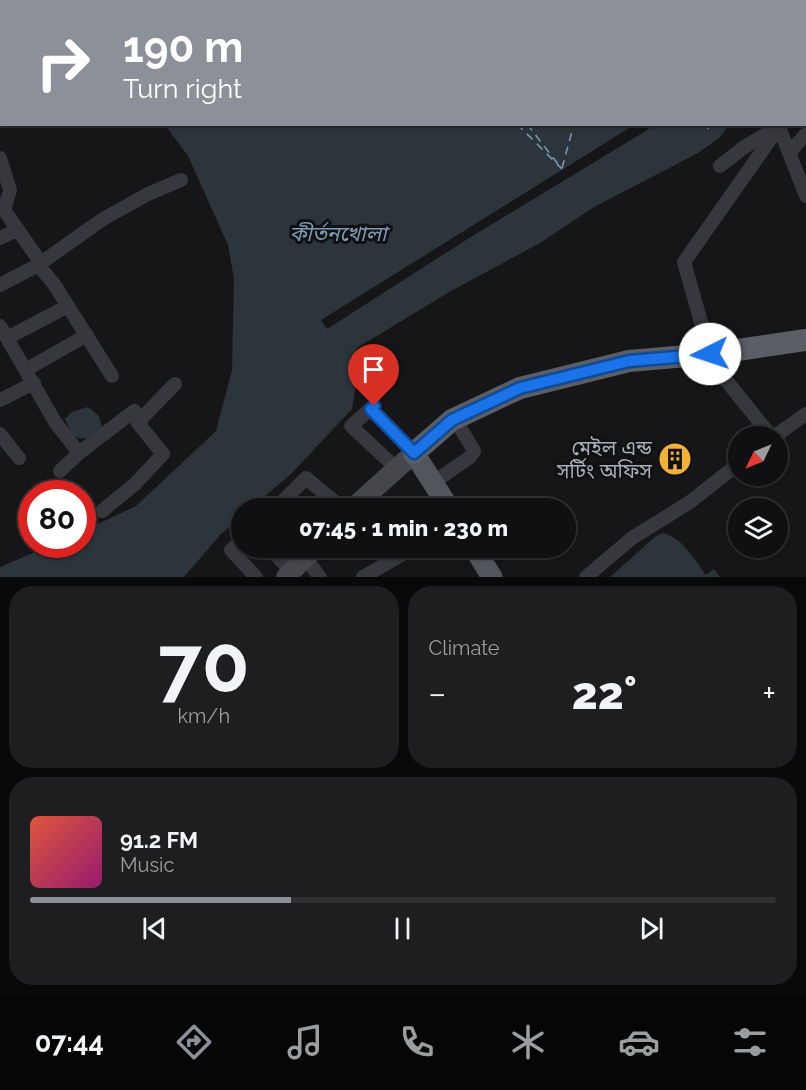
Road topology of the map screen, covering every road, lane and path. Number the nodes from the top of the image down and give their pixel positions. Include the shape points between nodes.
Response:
1 (780, 126) edge
2 (806, 134) edge
3 (789, 153) junction
4 (0, 158) edge
5 (720, 166) dead end
6 (181, 180) dead end
7 (806, 196) edge
8 (16, 230) junction
9 (0, 238) edge
10 (39, 264) junction
11 (0, 285) edge
12 (68, 306) junction
13 (87, 334) junction
14 (4, 338) edge
15 (806, 340) edge
16 (710, 354) junction
17 (27, 369) junction
18 (112, 376) dead end
19 (34, 383) junction
20 (175, 384) dead end
21 (0, 400) edge
22 (806, 414) edge
23 (142, 418) junction
24 (455, 419) junction
25 (765, 426) edge
26 (788, 426) edge
27 (0, 434) edge
28 (79, 453) junction
29 (414, 453) junction
30 (19, 458) dead end
31 (396, 468) junction
32 (60, 471) dead end
33 (728, 472) edge
34 (434, 482) junction
35 (286, 498) edge
36 (330, 498) edge
37 (364, 498) edge
38 (443, 498) edge
39 (102, 511) dead end
40 (238, 558) edge
41 (277, 558) edge
42 (305, 558) edge
43 (312, 558) edge
44 (388, 558) edge
45 (395, 558) edge
46 (480, 558) edge
47 (390, 561) junction
48 (289, 575) edge
49 (368, 576) edge
50 (256, 577) edge
51 (320, 577) edge
52 (492, 577) edge
53 (586, 577) edge

1 - 3 street
1 - 5 street
1 - 16 street via 684,262
2 - 3 street
3 - 7 street
4 - 8 street via 10,190 4,210
6 - 10 street via 104,219
8 - 9 street
8 - 10 street
10 - 11 street
10 - 12 street
12 - 13 street
12 - 14 street
13 - 17 street
13 - 18 street
14 - 17 street
15 - 16 highway
16 - 24 highway via 629,361 520,388
16 - 25 street via 725,379
17 - 19 street
19 - 21 street
19 - 28 street
20 - 23 street
22 - 26 street
23 - 28 street via 134,411
23 - 39 street via 138,423 162,454 135,484
24 - 29 highway
24 - 34 street via 474,451
27 - 30 street
28 - 32 street
29 - 31 main road
29 - 31 street via 372,407 351,426
29 - 34 main road
31 - 37 main road
33 - 53 street via 690,502 632,538
34 - 38 main road
35 - 36 street via 306,478
40 - 50 street
41 - 48 street
42 - 48 main road
43 - 51 street
44 - 47 street
45 - 47 street
46 - 52 main road
47 - 49 street

